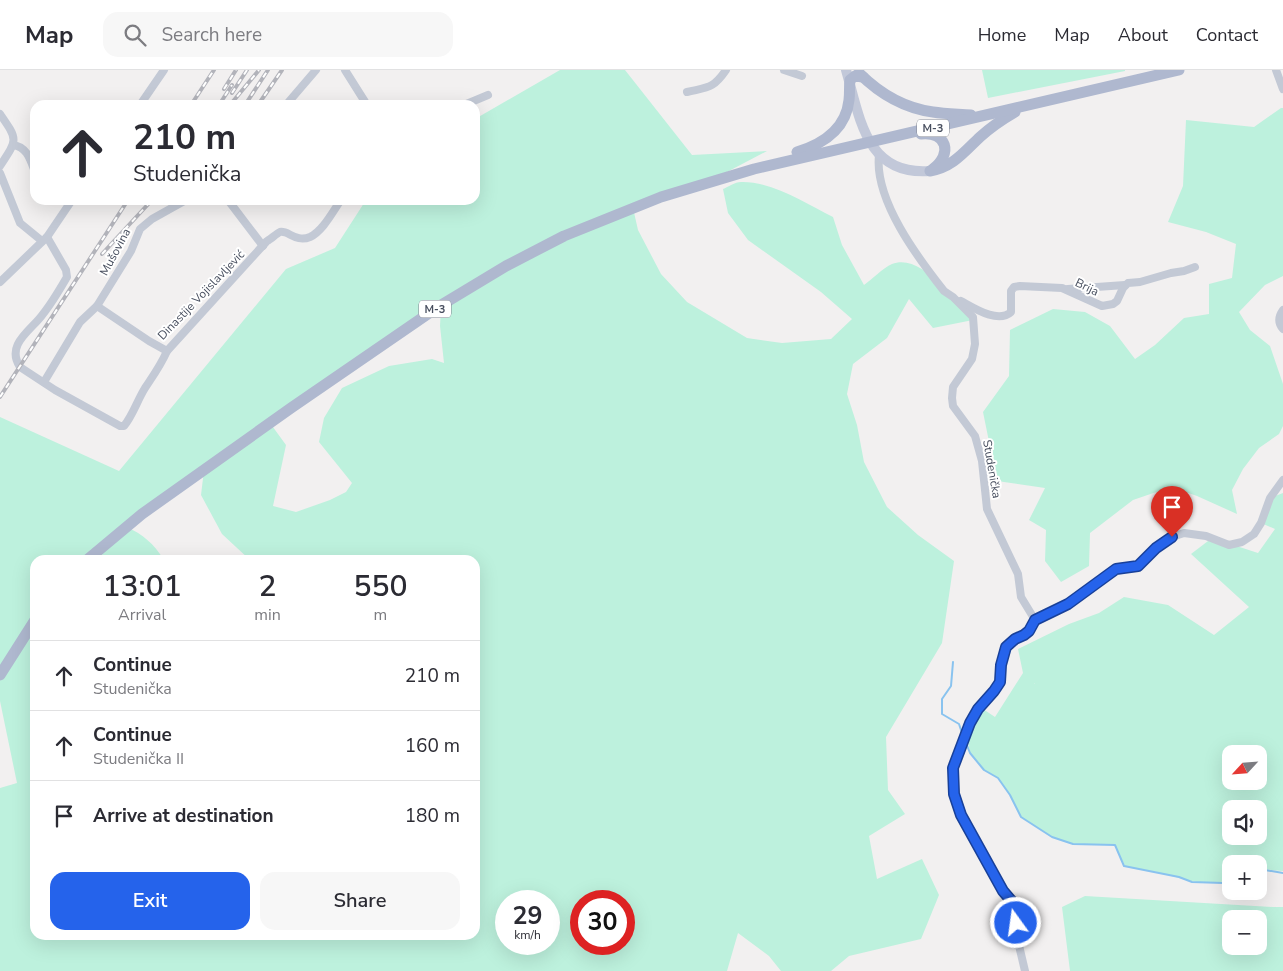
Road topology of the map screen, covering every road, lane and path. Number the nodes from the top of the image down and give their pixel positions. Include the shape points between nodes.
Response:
1 (164, 70) edge
2 (316, 70) edge
3 (345, 70) edge
4 (726, 70) edge
5 (784, 70) edge
6 (846, 70) edge
7 (1178, 70) edge
8 (1276, 70) edge
9 (860, 74) edge
10 (802, 76) dead end
11 (850, 82) junction
12 (1283, 89) edge
13 (687, 92) dead end
14 (488, 95) dead end
15 (143, 100) edge
16 (290, 100) edge
17 (363, 100) edge
18 (476, 100) edge
19 (1023, 106) junction
20 (0, 114) edge
21 (980, 116) junction
22 (883, 139) junction
23 (13, 145) junction
24 (879, 155) junction
25 (30, 161) edge
26 (772, 164) junction
27 (0, 166) edge
28 (930, 171) junction
29 (0, 173) edge
30 (68, 205) edge
31 (177, 205) edge
32 (232, 205) edge
33 (338, 205) edge
34 (44, 239) junction
35 (263, 246) junction
36 (1195, 267) dead end
37 (0, 282) edge
38 (1125, 285) junction
39 (1066, 289) junction
40 (953, 297) junction
41 (97, 306) junction
42 (1283, 310) edge
43 (1283, 329) edge
44 (167, 351) junction
45 (44, 382) junction
46 (1283, 480) edge
47 (93, 555) edge
48 (1035, 620) junction
49 (30, 628) edge
50 (0, 676) edge
51 (1025, 971) edge

1 - 15 street
2 - 16 street
3 - 17 street
4 - 13 street via 710,87
5 - 10 street
6 - 11 main road
7 - 19 main road, M-3
8 - 12 street
9 - 11 main road
9 - 21 main road via 891,98 914,108
11 - 24 main road via 866,135
11 - 26 main road via 848,107 835,131 819,144
14 - 18 street
19 - 21 main road, M-3
19 - 28 main road via 989,129 954,162
20 - 23 street via 14,137
21 - 22 main road, M-3
22 - 26 main road, M-3
22 - 28 main road via 926,134 938,137 944,144 945,154 941,163
23 - 25 street via 25,150
23 - 27 street
24 - 28 main road via 903,169
24 - 40 street, Studenička via 880,174 892,214 930,273
26 - 47 main road, M-3 via 643,203 561,238 494,273 441,305 277,418 139,516
29 - 34 street via 20,223
30 - 34 street
31 - 41 street, Mušovina via 140,229 131,251
32 - 35 street
33 - 35 street, Dinastije Vojislavljević via 316,234 303,239 280,232
34 - 37 street
34 - 45 street via 67,276 43,315 21,338 15,357 20,367
35 - 44 street, Dinastije Vojislavljević
36 - 38 street
38 - 39 street
38 - 39 street, Brija via 1117,301 1102,306
39 - 40 street, Brija via 1014,287 1010,294 1011,312 1004,316 976,309
40 - 48 street, Studenička via 972,317 975,344 972,359 954,387 953,406 975,436 982,461 988,509 1018,574 1021,597
41 - 44 street, Dinastije Vojislavljević
41 - 45 street via 80,322
42 - 43 street via 1279,315
44 - 45 street via 124,426
46 - 48 street via 1270,498 1254,534 1242,542 1229,545 1206,536 1184,533 1172,537 1138,566 1116,569 1068,604
48 - 51 street via 1029,631 1006,647 1000,682 978,709 953,768 954,794 961,815 1003,891 1016,908 1016,933
49 - 50 main road

